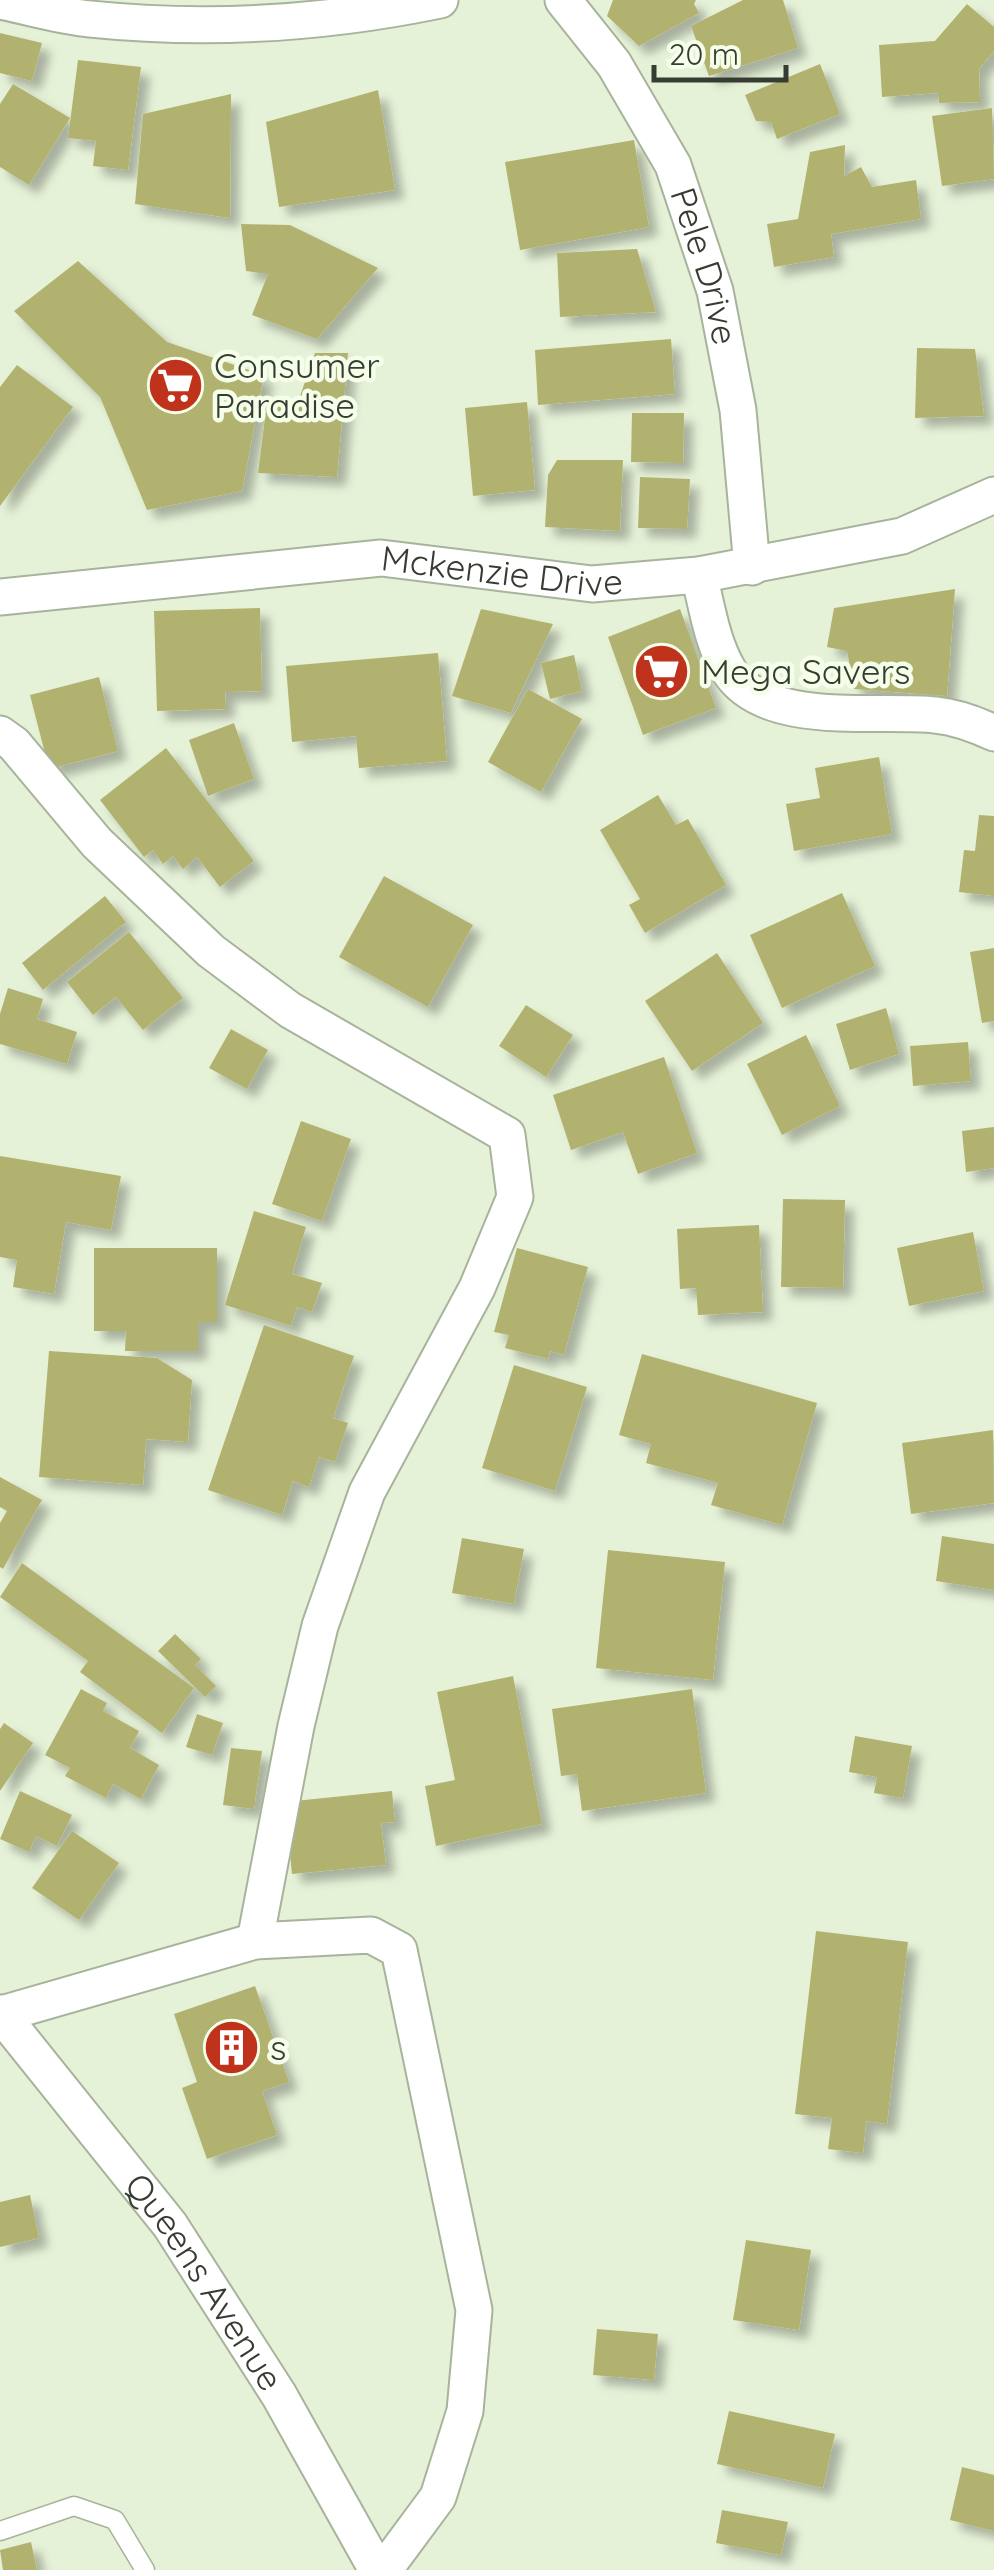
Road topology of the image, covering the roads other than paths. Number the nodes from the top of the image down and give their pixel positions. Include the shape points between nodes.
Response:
1 (440, 0) edge
2 (564, 0) edge
3 (0, 1) edge
4 (994, 494) edge
5 (752, 567) junction
6 (699, 575) junction
7 (0, 597) edge
8 (994, 733) edge
9 (0, 734) edge
10 (255, 1941) junction
11 (1, 2013) edge
12 (0, 2530) edge
13 (145, 2570) edge
14 (380, 2570) edge

1 - 3 street via 364,16 219,27 87,18
2 - 5 street, Pele Drive via 614,64 673,165 715,291 738,410
4 - 5 street, Mckenzie Drive via 902,536
5 - 6 street, Mckenzie Drive
6 - 7 street, Mckenzie Drive via 592,584 382,558
6 - 8 street via 718,650 750,694 803,710 937,715
9 - 10 street via 97,844 210,951 290,1010 506,1135 515,1197 477,1288 367,1492 320,1626
10 - 11 street
10 - 14 street via 371,1935 398,1950 474,2310 465,2411 438,2497
11 - 14 street, Queens Avenue via 170,2225
12 - 13 lane via 74,2506 115,2520

